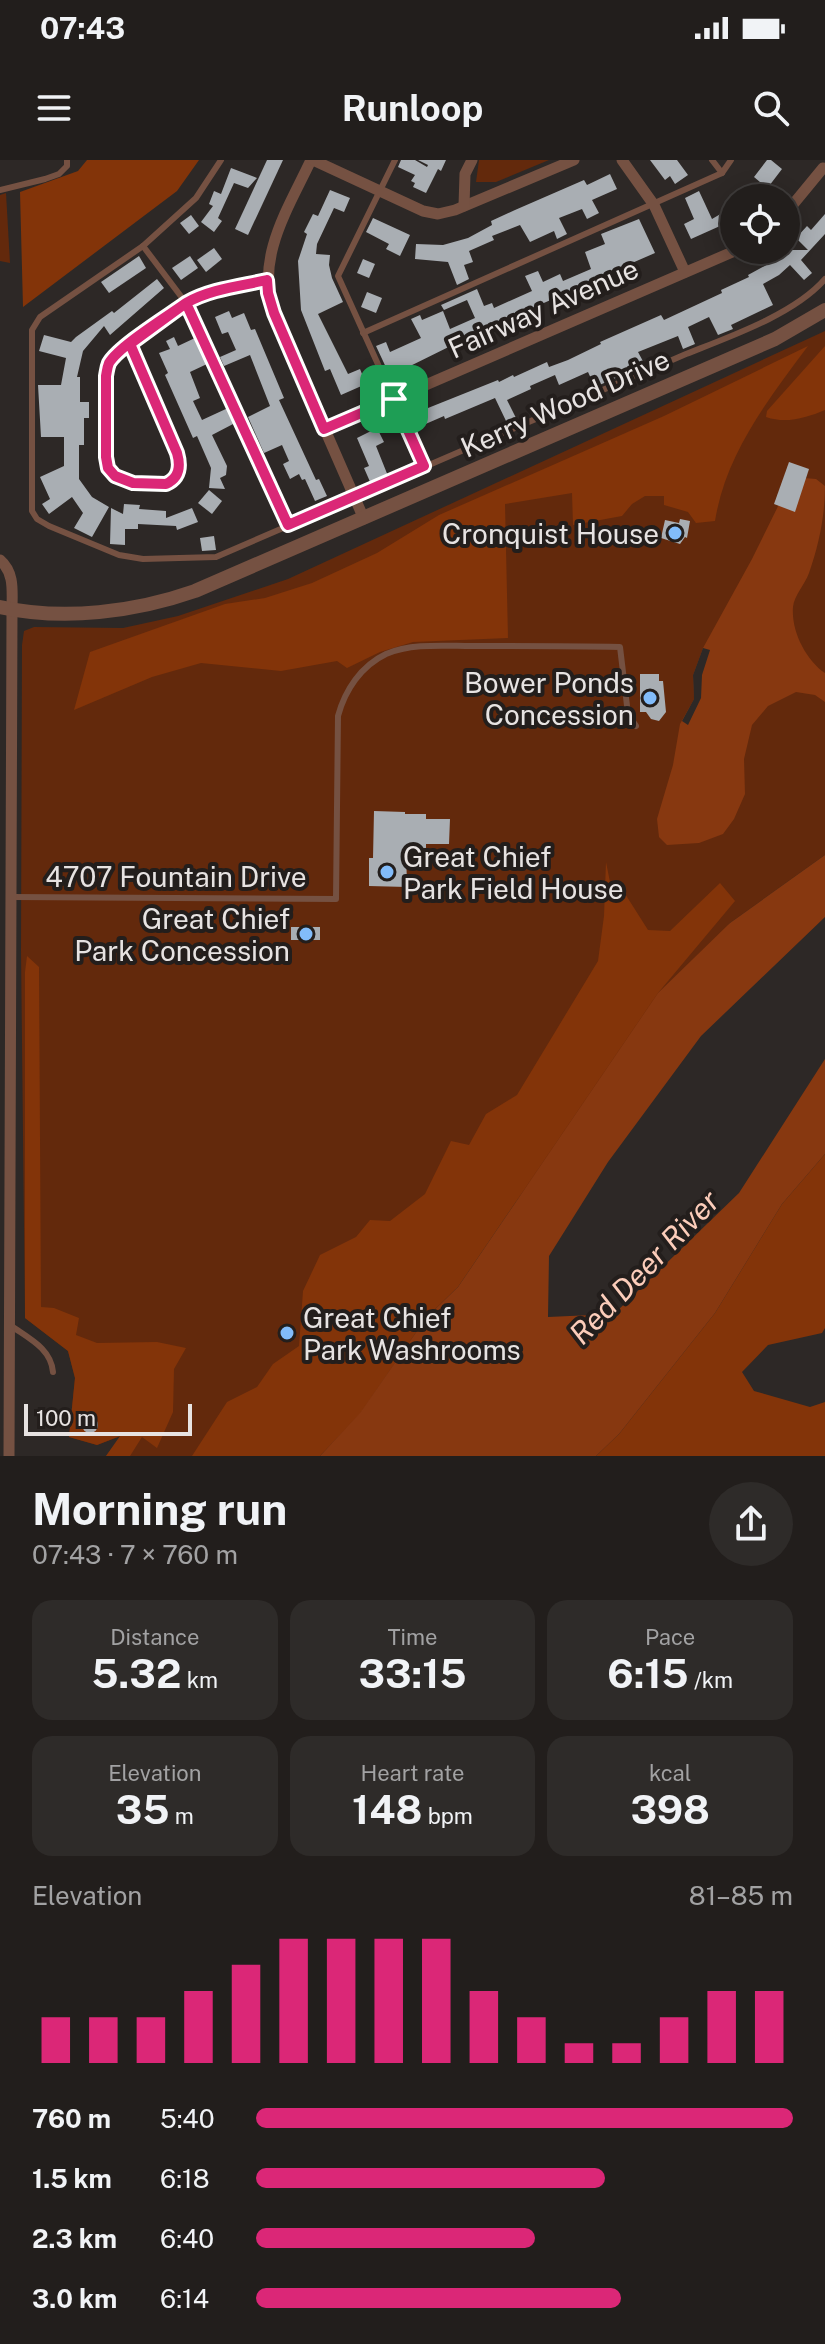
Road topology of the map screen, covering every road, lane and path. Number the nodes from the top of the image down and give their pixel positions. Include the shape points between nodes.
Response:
1 (67, 160) edge
2 (221, 160) edge
3 (312, 160) edge
4 (395, 160) edge
5 (472, 160) edge
6 (574, 160) edge
7 (622, 160) edge
8 (712, 160) edge
9 (731, 160) edge
10 (821, 166) edge
11 (722, 173) junction
12 (0, 190) edge
13 (380, 191) junction
14 (800, 194) edge
15 (654, 205) junction
16 (464, 206) junction
17 (143, 246) junction
18 (720, 257) edge
19 (685, 272) junction
20 (825, 279) edge
21 (267, 280) junction
22 (186, 303) junction
23 (825, 310) edge
24 (363, 333) junction
25 (130, 344) junction
26 (394, 399) junction
27 (324, 429) junction
28 (424, 466) junction
29 (354, 496) junction
30 (364, 519) junction
31 (288, 525) junction
32 (0, 560) edge
33 (6, 608) edge
34 (636, 726) dead end
35 (12, 897) junction
36 (6, 956) edge
37 (6, 980) edge
38 (10, 1325) junction
39 (53, 1372) dead end
40 (9, 1456) edge

1 - 12 lane via 59,174
2 - 17 lane via 196,198
3 - 13 street
3 - 21 street via 271,246
4 - 13 lane
5 - 16 street via 465,174
6 - 16 street
7 - 15 street
8 - 11 lane
9 - 11 lane
10 - 14 street
11 - 15 lane
13 - 16 street via 430,213
13 - 24 lane via 338,276
15 - 19 street
15 - 24 lane
17 - 22 lane
17 - 31 lane via 40,317 32,330 32,511 37,519 86,543 143,559 216,557
18 - 19 street, Fairway Avenue
19 - 26 street, Fairway Avenue
20 - 28 lane via 809,295 747,330
21 - 22 street
21 - 27 street via 274,313
22 - 25 street
22 - 31 lane
23 - 30 street, Kerry Wood Drive via 775,339
24 - 26 lane
25 - 25 street via 108,366 107,462 120,480 166,484 177,475 179,458
26 - 27 street, Fairway Avenue
26 - 28 lane
27 - 29 street
28 - 29 lane
29 - 30 street
29 - 31 lane
30 - 33 street, Kerry Wood Drive via 175,598 115,610
32 - 33 street via 11,575
33 - 35 street
34 - 35 lane, 4707 Fountain Drive via 628,714 620,647 397,650 357,678 338,716 336,899
35 - 36 street
36 - 37 street
37 - 38 street
38 - 39 lane via 45,1350
38 - 40 street

